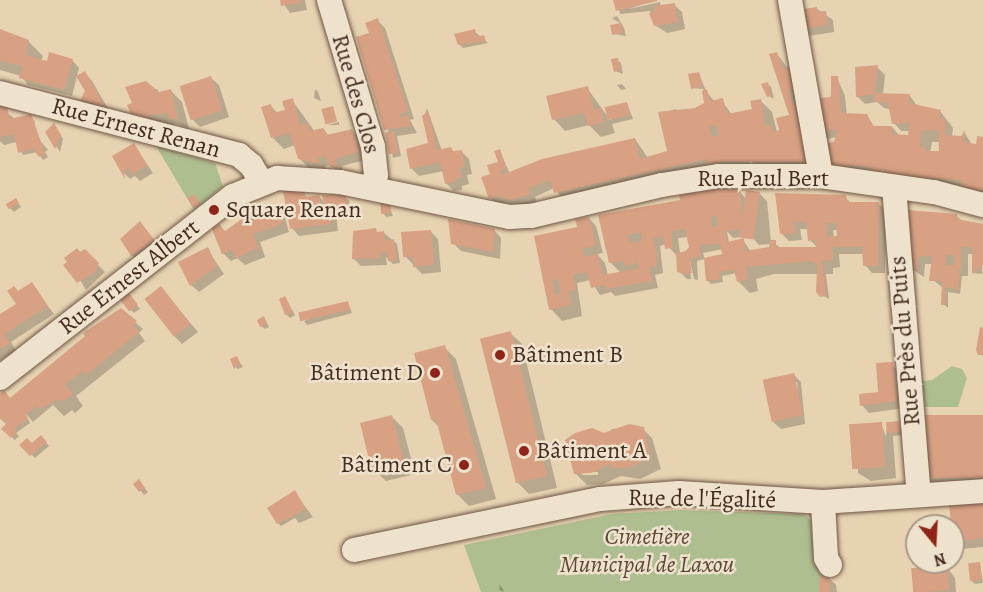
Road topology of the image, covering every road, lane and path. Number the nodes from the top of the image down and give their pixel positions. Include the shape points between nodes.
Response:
1 (329, 0) edge
2 (790, 0) edge
3 (0, 93) edge
4 (821, 176) junction
5 (261, 182) junction
6 (894, 187) junction
7 (373, 188) junction
8 (983, 205) edge
9 (0, 378) edge
10 (983, 491) edge
11 (919, 495) junction
12 (823, 502) junction
13 (354, 550) dead end
14 (830, 565) dead end

1 - 7 street, Rue des Clos via 373,147
2 - 4 street
3 - 5 street, Rue Ernest Renan via 239,155
4 - 6 street, Rue Paul Bert
4 - 7 street, Rue Paul Bert via 694,178 531,216 509,217
5 - 7 street via 290,177
5 - 9 street, Rue Ernest Albert via 214,210
6 - 8 street, Rue Paul Bert
6 - 11 street, Rue Près du Puits
10 - 11 street, Rue de l'Égalité
11 - 12 street, Rue de l'Égalité
12 - 13 street, Rue de l'Égalité via 679,494 600,499
12 - 14 street via 826,558

